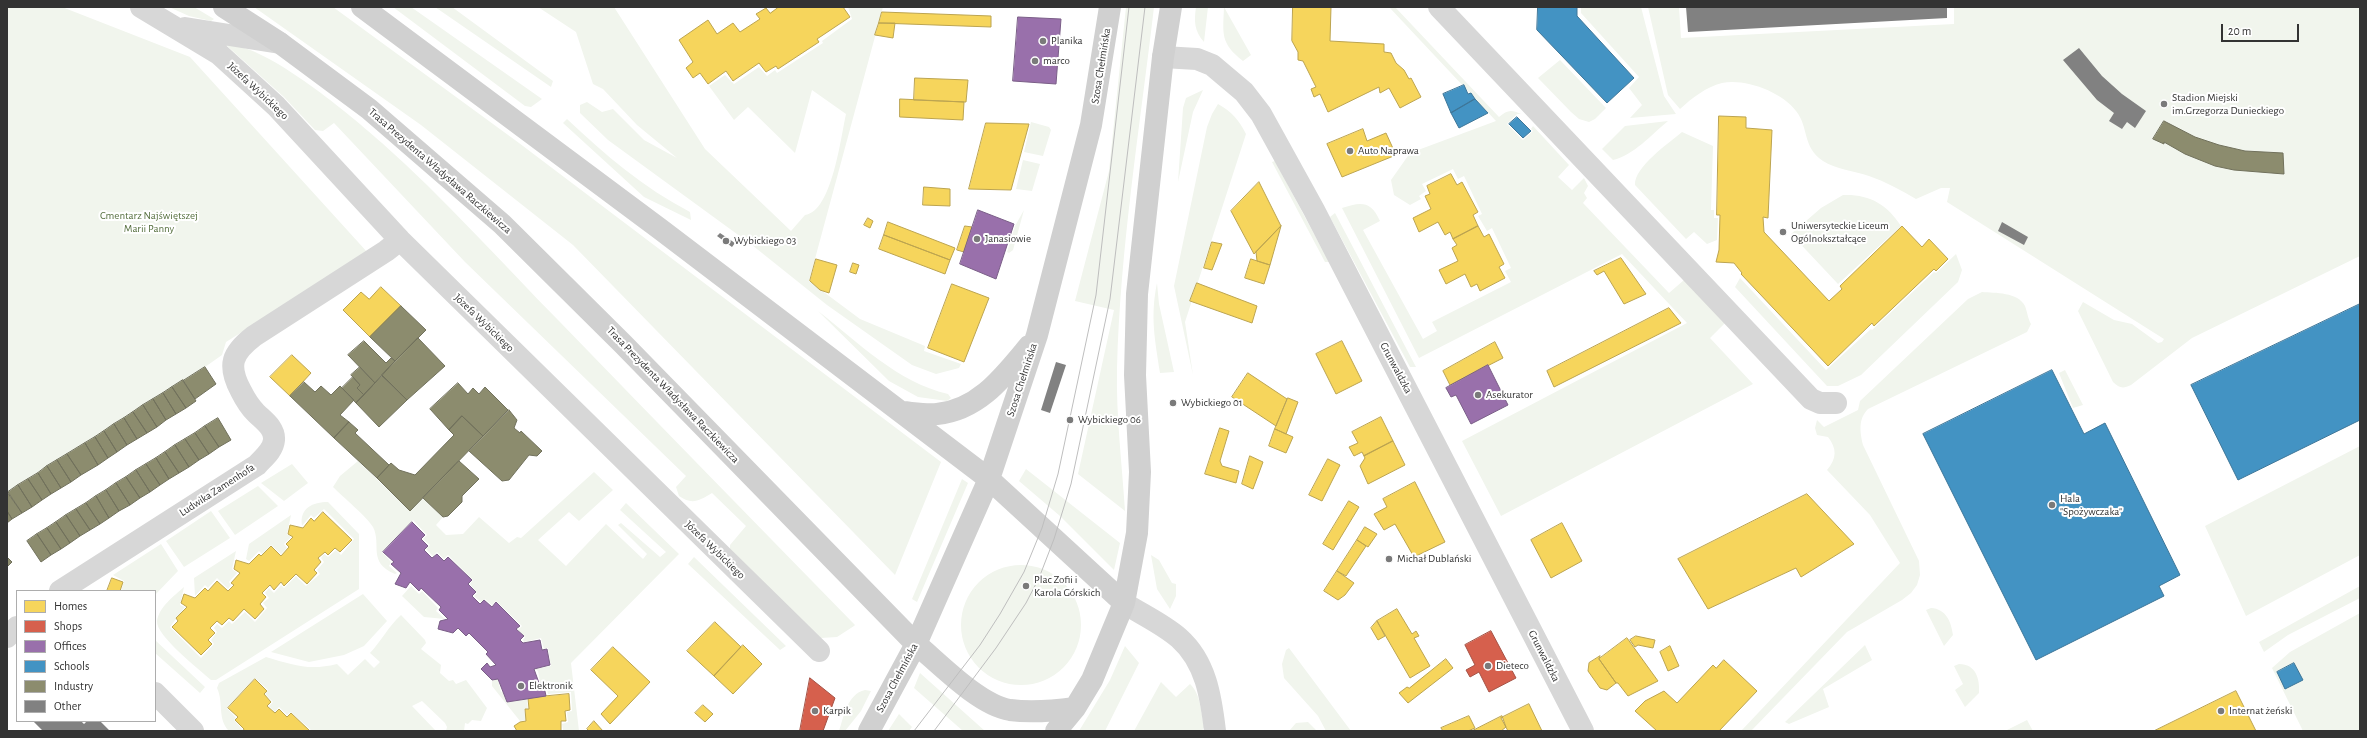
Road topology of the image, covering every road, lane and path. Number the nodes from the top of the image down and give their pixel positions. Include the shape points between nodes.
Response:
1 (141, 7) edge
2 (224, 7) edge
3 (362, 7) edge
4 (1110, 7) edge
5 (1171, 7) edge
6 (1439, 7) edge
7 (176, 26) junction
8 (280, 43) junction
9 (1163, 57) junction
10 (400, 240) junction
11 (1037, 335) junction
12 (1836, 402) dead end
13 (903, 412) junction
14 (989, 479) junction
15 (62, 590) edge
16 (1124, 603) junction
17 (16, 628) edge
18 (7, 637) edge
19 (916, 644) junction
20 (819, 651) dead end
21 (156, 694) edge
22 (1075, 708) junction
23 (193, 731) edge
24 (869, 731) edge
25 (1056, 731) edge
26 (1215, 731) edge
27 (1583, 731) edge

1 - 7 street, Józefa Wybickiego
2 - 8 main road, Trasa Prezydenta Władysława Raczkiewicza
3 - 13 main road via 395,29
4 - 11 main road, Szosa Chełmińska via 1095,105
5 - 9 main road
6 - 12 street via 1811,399 1820,403
7 - 8 street, Trasa Prezydenta Władysława Raczkiewicza
7 - 10 street, Józefa Wybickiego via 219,54 276,106
8 - 19 main road, Trasa Prezydenta Władysława Raczkiewicza via 369,109 502,224
9 - 16 main road via 1137,294 1135,375 1140,472 1138,533
9 - 27 street, Grunwaldzka via 1197,59 1212,65 1244,92 1261,114 1314,210
10 - 15 street, Ludwika Zamenhofa via 254,336 238,352 232,370 237,383 251,407 273,432 274,440 267,455 257,465
10 - 20 street, Józefa Wybickiego
11 - 13 main road via 997,384 971,404 937,414
11 - 14 main road, Szosa Chełmińska
13 - 14 main road
14 - 16 main road
14 - 19 main road, Szosa Chełmińska
16 - 22 main road via 1092,680
16 - 26 street via 1179,638 1201,666 1212,704
17 - 18 street
19 - 22 main road, Trasa Prezydenta Władysława Raczkiewicza via 968,687 988,701 1009,710 1042,712
19 - 24 main road, Szosa Chełmińska
21 - 23 street
22 - 25 main road

